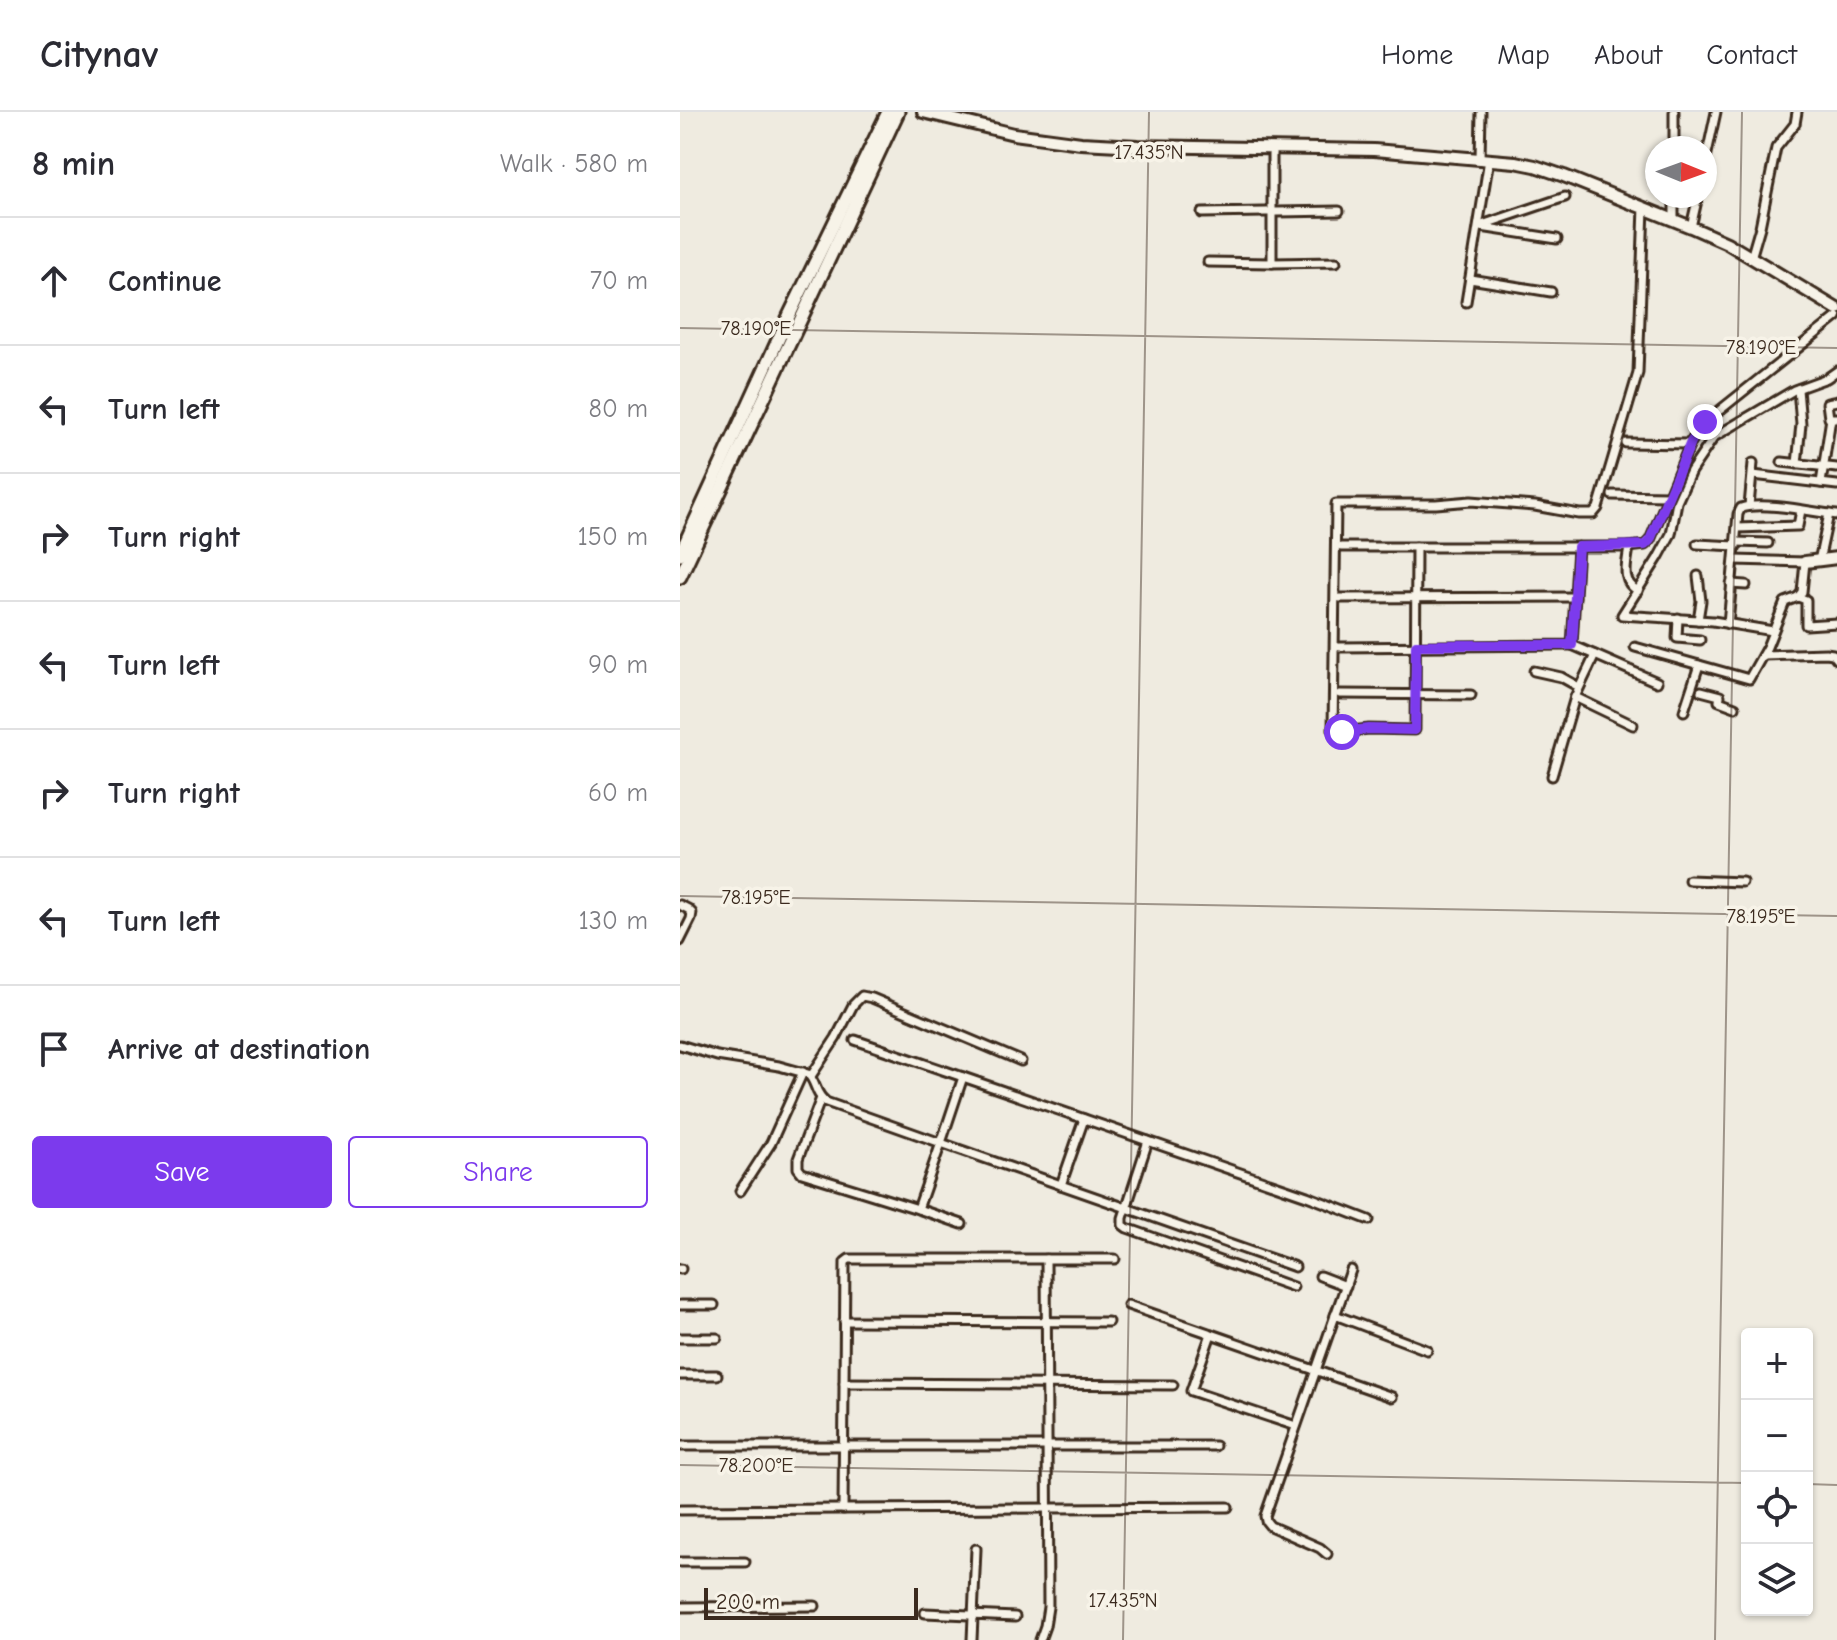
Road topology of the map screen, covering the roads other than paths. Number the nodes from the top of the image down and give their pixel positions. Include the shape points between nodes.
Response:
1 (888, 112) edge
2 (898, 112) edge
3 (923, 112) edge
4 (1481, 112) edge
5 (1674, 112) edge
6 (1717, 112) edge
7 (1797, 112) edge
8 (1674, 136) edge
9 (1711, 136) edge
10 (1272, 148) junction
11 (1485, 158) junction
12 (1565, 197) dead end
13 (1644, 207) junction
14 (1674, 208) edge
15 (1695, 208) edge
16 (1339, 211) dead end
17 (1272, 212) junction
18 (1202, 213) dead end
19 (1674, 219) junction
20 (1479, 226) junction
21 (1691, 227) junction
22 (1557, 239) dead end
23 (1751, 258) junction
24 (1208, 262) dead end
25 (1336, 262) dead end
26 (1272, 263) junction
27 (1470, 279) junction
28 (1551, 292) dead end
29 (1466, 302) dead end
30 (1837, 309) edge
31 (1837, 317) edge
32 (1836, 375) edge
33 (1798, 389) junction
34 (1837, 401) edge
35 (1834, 418) edge
36 (1626, 443) dead end
37 (1690, 444) junction
38 (1782, 462) dead end
39 (1753, 463) dead end
40 (1797, 464) junction
41 (1825, 467) junction
42 (1837, 468) edge
43 (1753, 475) junction
44 (1821, 483) junction
45 (1837, 485) edge
46 (1612, 495) dead end
47 (1668, 496) junction
48 (1749, 506) junction
49 (1801, 510) junction
50 (1833, 514) edge
51 (1738, 528) junction
52 (1753, 543) junction
53 (1768, 543) dead end
54 (1697, 544) dead end
55 (1736, 544) junction
56 (1341, 547) dead end
57 (1416, 547) junction
58 (1578, 547) junction
59 (1629, 547) junction
60 (680, 554) edge
61 (1837, 558) edge
62 (1735, 560) junction
63 (1751, 561) junction
64 (1819, 561) junction
65 (1805, 562) junction
66 (1698, 576) dead end
67 (680, 577) edge
68 (1731, 584) junction
69 (1746, 585) dead end
70 (1638, 591) junction
71 (1575, 597) junction
72 (1798, 597) junction
73 (1340, 598) dead end
74 (1416, 598) junction
75 (1678, 618) junction
76 (1698, 620) junction
77 (1837, 623) edge
78 (1728, 624) junction
79 (1773, 631) junction
80 (1700, 640) dead end
81 (1416, 645) junction
82 (1572, 645) junction
83 (1340, 647) dead end
84 (1635, 647) dead end
85 (1595, 655) junction
86 (1763, 655) junction
87 (1837, 659) edge
88 (1699, 665) junction
89 (1534, 671) dead end
90 (1657, 682) dead end
91 (1579, 687) junction
92 (1701, 691) dead end
93 (1340, 694) dead end
94 (1415, 695) junction
95 (1471, 695) dead end
96 (1575, 697) junction
97 (1735, 707) dead end
98 (1684, 711) dead end
99 (1633, 725) dead end
100 (1552, 776) dead end
101 (1689, 880) dead end
102 (1742, 882) dead end
103 (680, 905) edge
104 (680, 941) edge
105 (855, 1040) dead end
106 (680, 1045) edge
107 (1021, 1061) dead end
108 (803, 1072) junction
109 (811, 1076) junction
110 (963, 1077) junction
111 (821, 1098) junction
112 (1084, 1119) junction
113 (1148, 1141) junction
114 (941, 1143) junction
115 (1061, 1185) junction
116 (740, 1191) dead end
117 (1126, 1208) junction
118 (918, 1209) junction
119 (1369, 1220) dead end
120 (962, 1224) dead end
121 (1046, 1259) junction
122 (1115, 1259) dead end
123 (1295, 1267) dead end
124 (1351, 1270) dead end
125 (1320, 1276) dead end
126 (1346, 1286) junction
127 (1293, 1287) dead end
128 (680, 1305) edge
129 (714, 1305) dead end
130 (1128, 1305) dead end
131 (1335, 1315) junction
132 (844, 1321) junction
133 (1047, 1322) junction
134 (1108, 1322) dead end
135 (1211, 1334) junction
136 (680, 1338) edge
137 (717, 1338) dead end
138 (1427, 1350) dead end
139 (1315, 1371) junction
140 (680, 1375) edge
141 (717, 1375) dead end
142 (844, 1383) junction
143 (1047, 1384) junction
144 (1173, 1385) dead end
145 (1392, 1397) dead end
146 (1296, 1426) junction
147 (680, 1446) edge
148 (843, 1446) junction
149 (1047, 1446) junction
150 (1215, 1446) dead end
151 (1228, 1507) dead end
152 (1047, 1508) junction
153 (843, 1509) junction
154 (680, 1510) edge
155 (976, 1549) dead end
156 (1327, 1554) dead end
157 (680, 1562) edge
158 (745, 1562) dead end
159 (815, 1606) dead end
160 (680, 1607) edge
161 (925, 1613) dead end
162 (974, 1615) junction
163 (1015, 1617) dead end
164 (972, 1640) edge
165 (1040, 1640) edge

1 - 60 main road
2 - 67 main road
3 - 10 main road via 1014,134 1081,143
4 - 11 street
5 - 8 street
6 - 9 street
7 - 23 street via 1795,124 1776,148
10 - 11 main road
10 - 17 street
11 - 13 main road via 1535,166
11 - 20 street
12 - 20 street
13 - 19 main road
13 - 94 street via 1638,373 1593,514 1471,501 1336,504 1333,729 1415,730
14 - 19 street
15 - 21 street
16 - 17 street
17 - 18 street
17 - 26 street
19 - 21 main road
20 - 22 street
20 - 27 street
21 - 23 main road
23 - 30 main road
24 - 26 street
25 - 26 street
27 - 28 street
27 - 29 street
31 - 37 street via 1705,422
32 - 33 street
33 - 40 street
33 - 70 street via 1714,437 1691,471 1671,534
34 - 35 street via 1827,403 1829,418
35 - 41 street
36 - 37 street
37 - 47 street
38 - 40 street
39 - 43 street
40 - 41 street
41 - 42 street
41 - 44 street
43 - 44 street
43 - 48 street
44 - 45 street
46 - 47 street
47 - 59 street via 1650,540
48 - 49 street
48 - 51 street via 1739,510
49 - 50 street
49 - 51 street via 1798,526
50 - 64 street
51 - 55 street
52 - 53 street
52 - 55 street
52 - 63 street
54 - 55 street
55 - 62 street
56 - 57 street
57 - 58 street
57 - 74 street
58 - 59 street
58 - 71 street
59 - 70 street via 1625,577
61 - 64 main road
62 - 63 street
62 - 68 street
63 - 65 street
64 - 65 main road
65 - 72 street
66 - 76 street
68 - 69 street
68 - 78 street
70 - 75 street via 1622,615
71 - 74 street
71 - 82 street
72 - 77 street via 1806,600 1806,625
72 - 79 street via 1785,602
73 - 74 street
74 - 81 street
75 - 76 street
75 - 80 street via 1677,638
76 - 78 street
78 - 79 street
79 - 86 street
81 - 82 street
81 - 83 street
81 - 94 street
82 - 85 street
84 - 88 street
85 - 90 street
85 - 91 street
86 - 87 street via 1826,653
86 - 88 street via 1749,679
88 - 98 street
89 - 91 street
91 - 96 street
92 - 97 street
93 - 94 street
94 - 95 street
96 - 99 street
96 - 100 street
101 - 102 street
103 - 104 street via 692,913
105 - 110 street
106 - 108 street
107 - 109 street via 862,996
108 - 109 street
108 - 116 street via 771,1143
109 - 111 street
110 - 112 street
110 - 114 street
111 - 114 street
111 - 118 street via 798,1159 802,1173
112 - 113 street
112 - 115 street
113 - 117 street
113 - 119 street
114 - 115 street
114 - 118 street
115 - 117 street
117 - 123 street
117 - 127 street via 1122,1222 1127,1228
118 - 120 street
121 - 122 street
121 - 132 street via 849,1259 843,1266
121 - 133 street
124 - 126 street
125 - 126 street
126 - 131 street
128 - 129 street
130 - 135 street
131 - 138 street
131 - 139 street
132 - 133 street
132 - 142 street
133 - 134 street
133 - 143 street
135 - 139 street
135 - 146 street via 1191,1391
136 - 137 street
139 - 145 street
139 - 146 street
140 - 141 street
142 - 143 street
142 - 148 street
143 - 144 street
143 - 149 street
146 - 156 street via 1266,1521
147 - 148 street
148 - 149 street
148 - 153 street
149 - 150 street
149 - 152 street
151 - 152 street
152 - 153 street
152 - 165 street via 1048,1607
153 - 154 street
155 - 162 street
157 - 158 street
159 - 160 street
161 - 162 street
162 - 163 street
162 - 164 street

